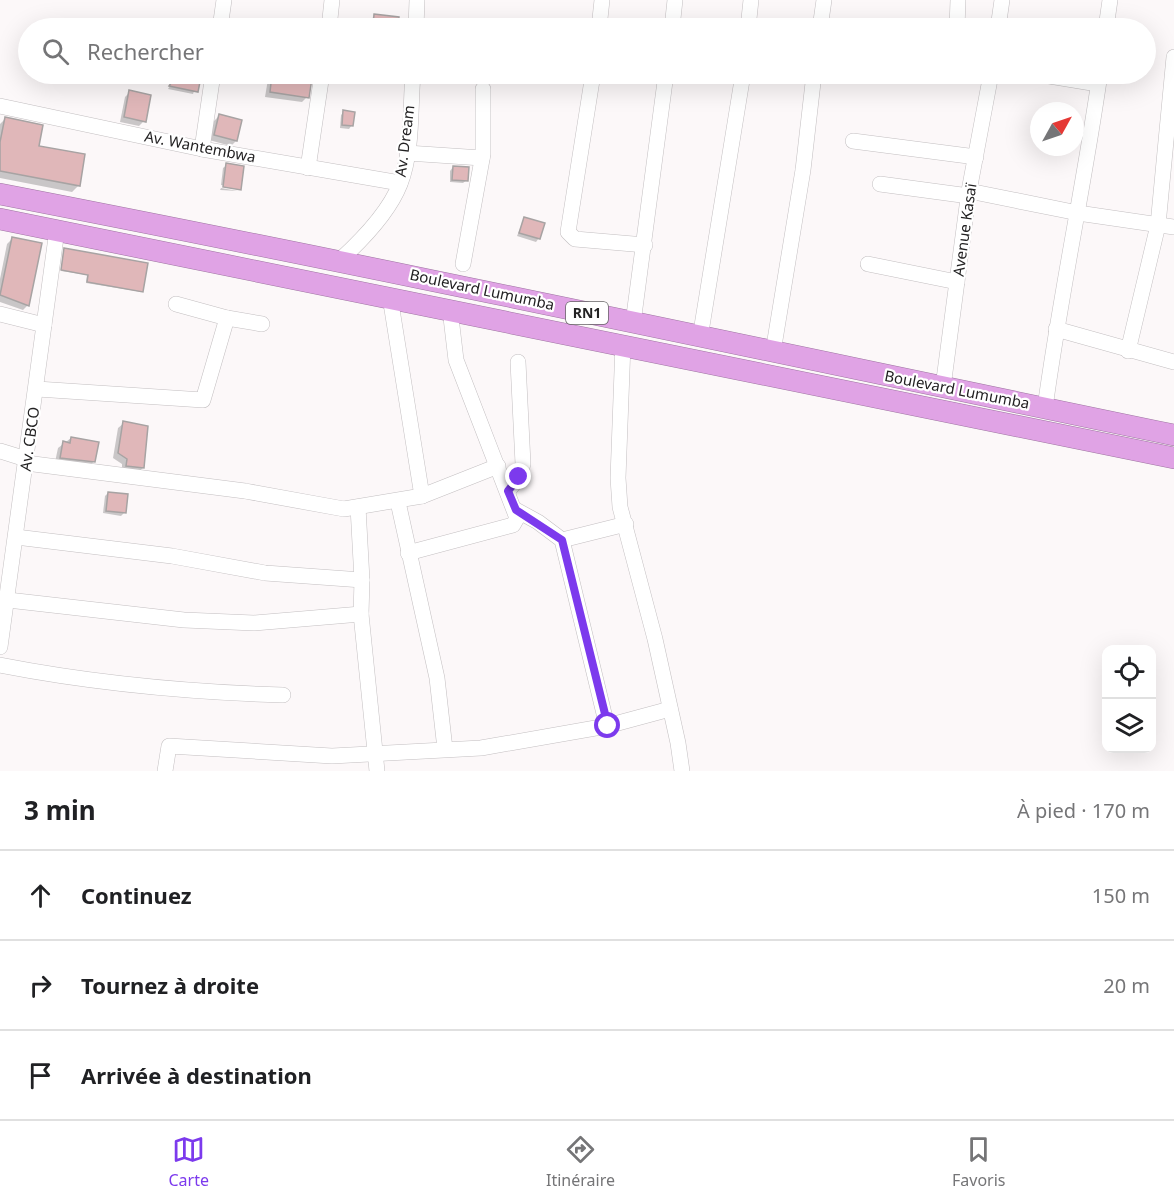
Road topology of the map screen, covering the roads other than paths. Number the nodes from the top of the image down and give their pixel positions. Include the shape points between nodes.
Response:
1 (224, 0) edge
2 (332, 0) edge
3 (417, 0) edge
4 (602, 0) edge
5 (675, 0) edge
6 (751, 0) edge
7 (824, 0) edge
8 (958, 0) edge
9 (1002, 0) edge
10 (1110, 0) edge
11 (221, 18) edge
12 (330, 18) edge
13 (416, 18) edge
14 (600, 18) edge
15 (673, 18) edge
16 (749, 18) edge
17 (821, 18) edge
18 (957, 18) edge
19 (999, 18) edge
20 (1107, 18) edge
21 (1174, 57) edge
22 (212, 84) edge
23 (321, 84) edge
24 (412, 84) edge
25 (591, 84) edge
26 (665, 84) edge
27 (741, 84) edge
28 (813, 84) edge
29 (987, 84) edge
30 (1098, 84) edge
31 (483, 89) dead end
32 (0, 106) edge
33 (853, 141) dead end
34 (202, 149) junction
35 (407, 153) junction
36 (976, 157) junction
37 (482, 158) junction
38 (308, 168) junction
39 (400, 183) junction
40 (880, 184) dead end
41 (969, 193) junction
42 (0, 194) edge
43 (1078, 213) junction
44 (0, 219) edge
45 (1158, 225) junction
46 (1174, 227) edge
47 (57, 230) junction
48 (645, 245) junction
49 (340, 260) junction
50 (463, 264) dead end
51 (868, 264) dead end
52 (957, 282) junction
53 (390, 297) junction
54 (176, 304) dead end
55 (450, 309) junction
56 (0, 314) edge
57 (227, 318) junction
58 (633, 323) junction
59 (262, 324) dead end
60 (44, 325) junction
61 (1056, 329) junction
62 (700, 338) junction
63 (623, 344) junction
64 (1128, 351) junction
65 (773, 352) junction
66 (518, 362) dead end
67 (1174, 362) edge
68 (943, 387) junction
69 (37, 388) junction
70 (1045, 408) junction
71 (1174, 435) edge
72 (0, 451) edge
73 (1174, 458) edge
74 (26, 461) junction
75 (498, 466) junction
76 (508, 491) junction
77 (422, 496) junction
78 (398, 502) junction
79 (358, 507) junction
80 (516, 510) junction
81 (626, 524) junction
82 (16, 537) junction
83 (562, 540) junction
84 (408, 553) junction
85 (5, 573) edge
86 (362, 580) junction
87 (8, 600) junction
88 (361, 614) junction
89 (0, 640) edge
90 (0, 665) edge
91 (283, 695) dead end
92 (670, 709) junction
93 (608, 726) junction
94 (445, 749) junction
95 (376, 754) junction
96 (165, 771) edge
97 (377, 771) edge
98 (682, 771) edge

1 - 11 street
2 - 12 street
3 - 13 street
4 - 14 street
5 - 15 street
6 - 16 street
7 - 17 street
8 - 18 street
9 - 19 street
10 - 20 street
21 - 45 street
22 - 34 street
23 - 38 street
24 - 35 street, Av. Dream
25 - 48 street via 568,232 575,239
26 - 48 street
27 - 62 street
28 - 65 street via 803,171
29 - 36 street, Avenue Kasaï
30 - 43 street
31 - 37 street
32 - 34 street, Av. Wantembwa
33 - 36 street
34 - 38 street, Av. Wantembwa
35 - 37 street
35 - 39 street, Av. Dream
36 - 41 street, Avenue Kasaï
37 - 50 street
38 - 39 street, Av. Wantembwa
39 - 49 street, Av. Dream via 366,234
40 - 41 street
41 - 43 street
41 - 52 street, Avenue Kasaï
42 - 49 highway, Boulevard Lumumba / RN1
43 - 45 street
43 - 61 street
44 - 47 highway, Boulevard Lumumba / RN1
45 - 46 street
45 - 64 street
47 - 53 highway, Boulevard Lumumba / RN1
47 - 60 street, Av. CBCO
48 - 58 street
49 - 58 highway, Boulevard Lumumba / RN1
51 - 52 street
52 - 68 street, Avenue Kasaï
53 - 55 highway, Boulevard Lumumba / RN1
53 - 77 street
54 - 57 street
55 - 63 highway, Boulevard Lumumba / RN1
55 - 75 street via 456,360
56 - 60 street
57 - 59 street
57 - 69 street via 203,400
58 - 62 highway, Boulevard Lumumba / RN1
60 - 69 street, Av. CBCO
61 - 64 street
61 - 70 street
62 - 65 highway, Boulevard Lumumba / RN1
63 - 73 highway, Boulevard Lumumba / RN1
63 - 81 street via 618,478
64 - 67 street
65 - 68 highway, Boulevard Lumumba / RN1
66 - 76 street via 523,464
68 - 70 highway, Boulevard Lumumba / RN1
69 - 74 street, Av. CBCO
70 - 71 highway, Boulevard Lumumba / RN1
72 - 74 street
74 - 79 street via 245,491 335,508
74 - 82 street, Av. CBCO
75 - 76 street
75 - 77 street
76 - 80 street
77 - 78 street
78 - 79 street
78 - 84 street
79 - 86 street
80 - 83 street
80 - 84 street via 513,525
81 - 83 street
81 - 92 street
82 - 85 street, Av. CBCO
82 - 86 street via 172,556 265,573
83 - 93 street
84 - 94 street via 437,678
85 - 87 street, Av. CBCO
86 - 88 street
87 - 88 street via 243,623
87 - 89 street, Av. CBCO
88 - 95 street
90 - 91 street via 44,674
92 - 93 street
92 - 98 street
93 - 94 street via 481,748
94 - 95 street
95 - 96 street via 332,756 169,746
95 - 97 street

